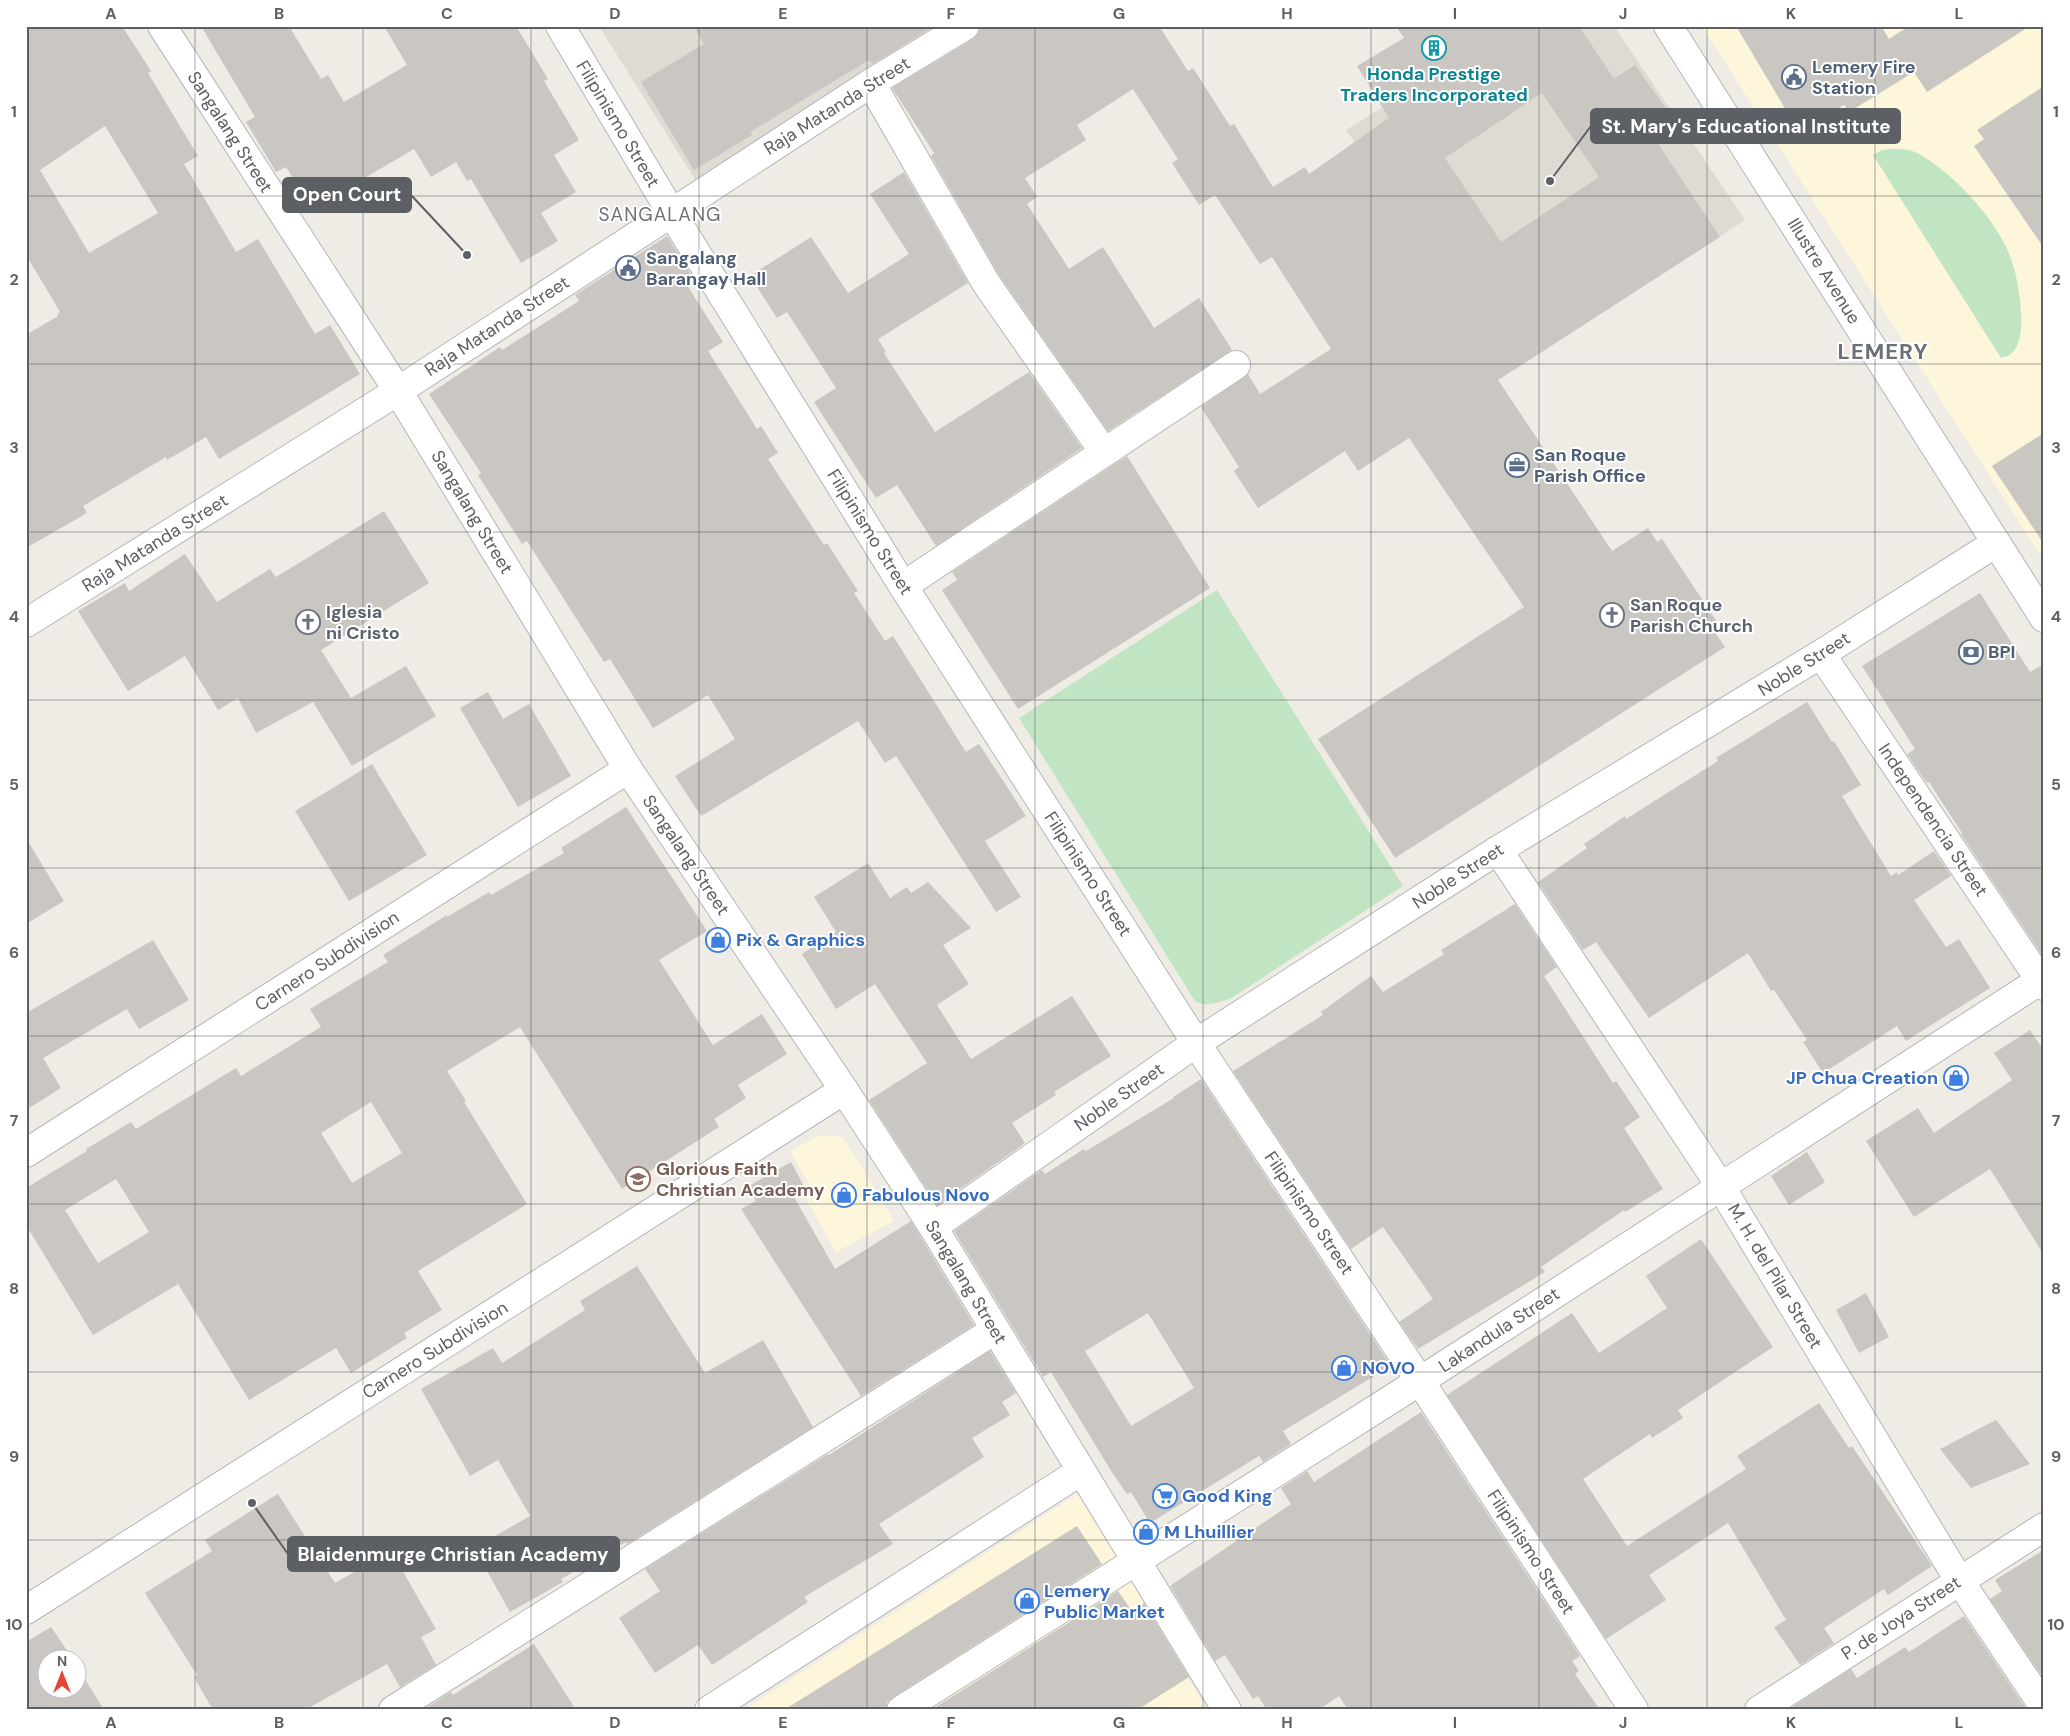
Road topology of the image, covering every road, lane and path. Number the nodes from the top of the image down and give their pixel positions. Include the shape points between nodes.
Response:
1 (162, 26) edge
2 (560, 26) edge
3 (965, 26) edge
4 (1668, 26) edge
5 (871, 83) junction
6 (671, 212) junction
7 (1236, 365) dead end
8 (398, 391) junction
9 (1104, 452) junction
10 (1996, 543) junction
11 (903, 586) junction
12 (2044, 618) edge
13 (26, 622) edge
14 (1821, 654) junction
15 (628, 769) junction
16 (1498, 850) junction
17 (2043, 982) edge
18 (1196, 1043) junction
19 (844, 1090) junction
20 (26, 1153) edge
21 (1721, 1187) junction
22 (932, 1227) junction
23 (995, 1330) junction
24 (1420, 1381) junction
25 (1081, 1471) junction
26 (2044, 1528) edge
27 (1137, 1562) junction
28 (1959, 1580) junction
29 (26, 1610) edge
30 (2044, 1707) edge
31 (393, 1710) edge
32 (708, 1710) edge
33 (901, 1710) edge
34 (1227, 1710) edge
35 (1634, 1710) edge
36 (1758, 1710) edge

1 - 8 street, Sangalang Street
2 - 6 street, Filipinismo Street
3 - 5 street, Raja Matanda Street
4 - 10 street, Illustre Avenue
5 - 6 street, Raja Matanda Street
5 - 9 street via 986,283
6 - 8 street, Raja Matanda Street
6 - 11 street, Filipinismo Street
7 - 9 street
8 - 13 street, Raja Matanda Street
8 - 15 street, Sangalang Street
9 - 11 street
10 - 12 street, Illustre Avenue
10 - 14 street, Noble Street
11 - 18 street, Filipinismo Street
14 - 16 street, Noble Street
14 - 17 street, Independencia Street
15 - 19 street, Sangalang Street
15 - 20 street, Carnero Subdivision
16 - 18 street, Noble Street
16 - 21 street, M. H. del Pilar Street
17 - 21 street, Lakandula Street
18 - 22 street, Noble Street
18 - 24 street, Filipinismo Street
19 - 22 street, Sangalang Street
19 - 29 street, Carnero Subdivision
21 - 24 street, Lakandula Street
21 - 28 street, M. H. del Pilar Street
22 - 23 street, Sangalang Street
23 - 25 street, Sangalang Street
23 - 31 street
24 - 27 street, Lakandula Street
24 - 35 street, Filipinismo Street
25 - 27 street, Sangalang Street
25 - 32 street
26 - 28 street, P. de Joya Street
27 - 33 street, Lakandula Street
27 - 34 street, Sangalang Street
28 - 30 street, M. H. del Pilar Street
28 - 36 street, P. de Joya Street

